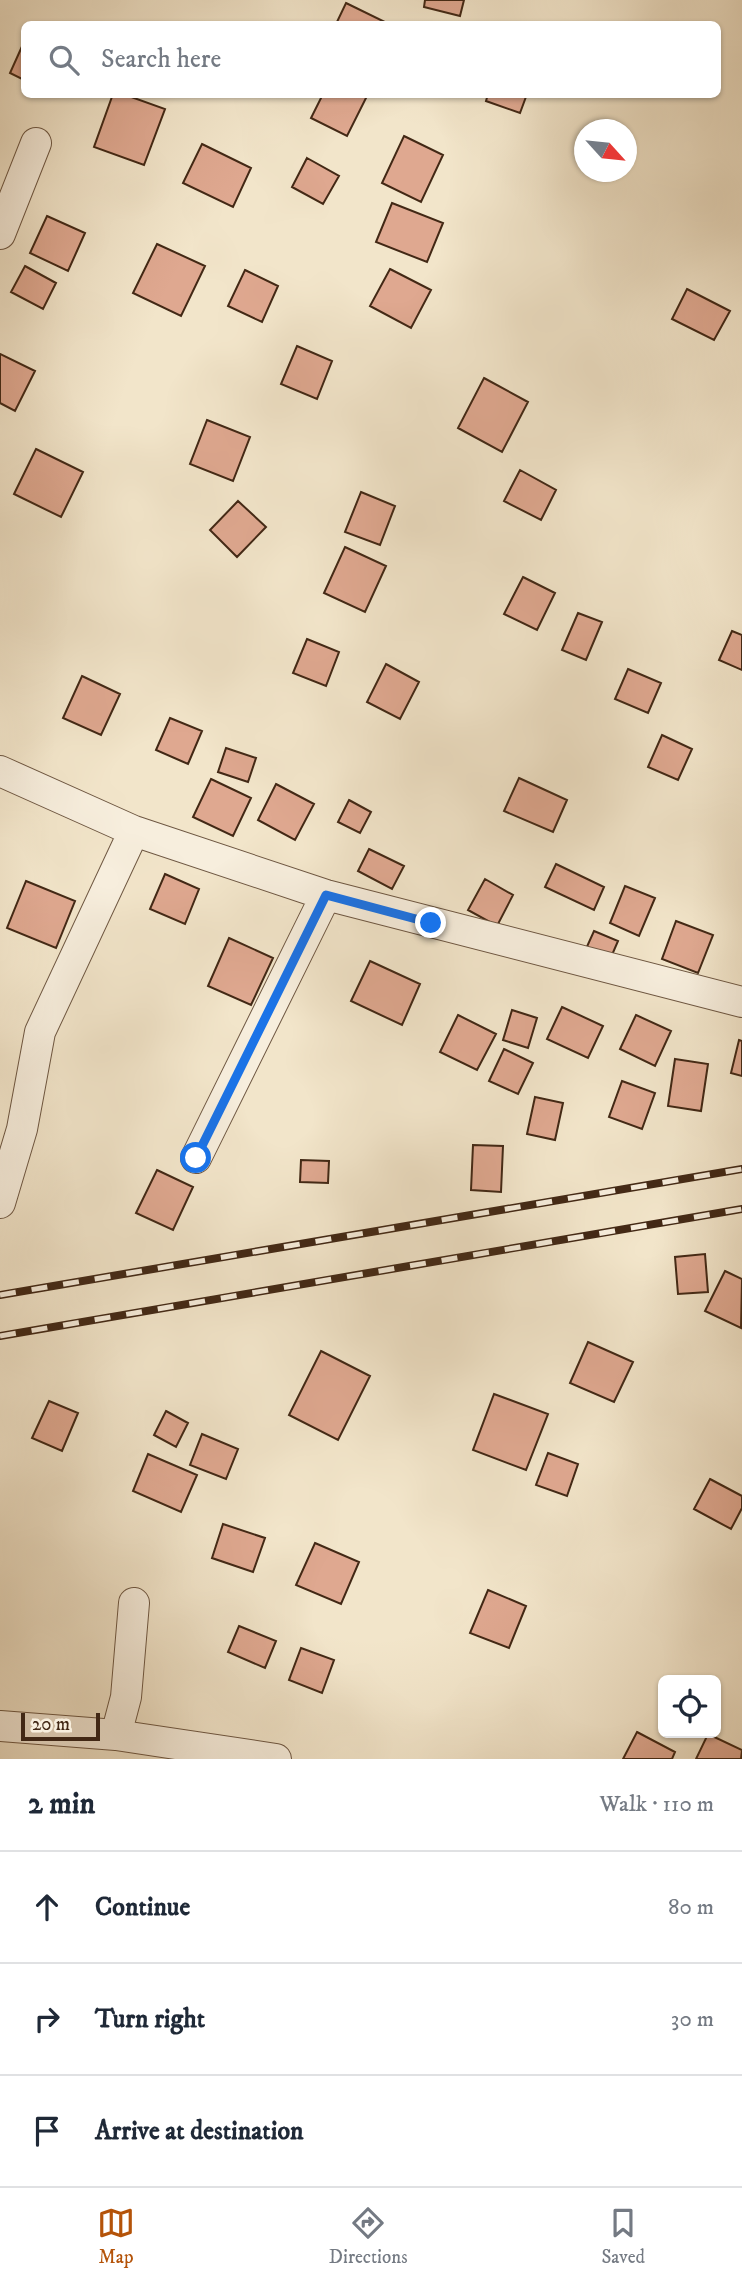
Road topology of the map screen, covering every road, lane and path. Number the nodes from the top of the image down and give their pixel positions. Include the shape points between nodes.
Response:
1 (36, 142) dead end
2 (0, 234) edge
3 (0, 771) edge
4 (134, 831) junction
5 (326, 895) junction
6 (742, 1002) edge
7 (196, 1158) dead end
8 (0, 1203) edge
9 (134, 1603) dead end
10 (0, 1726) edge
11 (116, 1735) junction
12 (276, 1759) edge

1 - 2 street
3 - 4 street
4 - 5 street
4 - 8 street via 40,1032 22,1129
5 - 6 street
5 - 7 street
9 - 11 street via 126,1698
10 - 11 street
11 - 12 street

